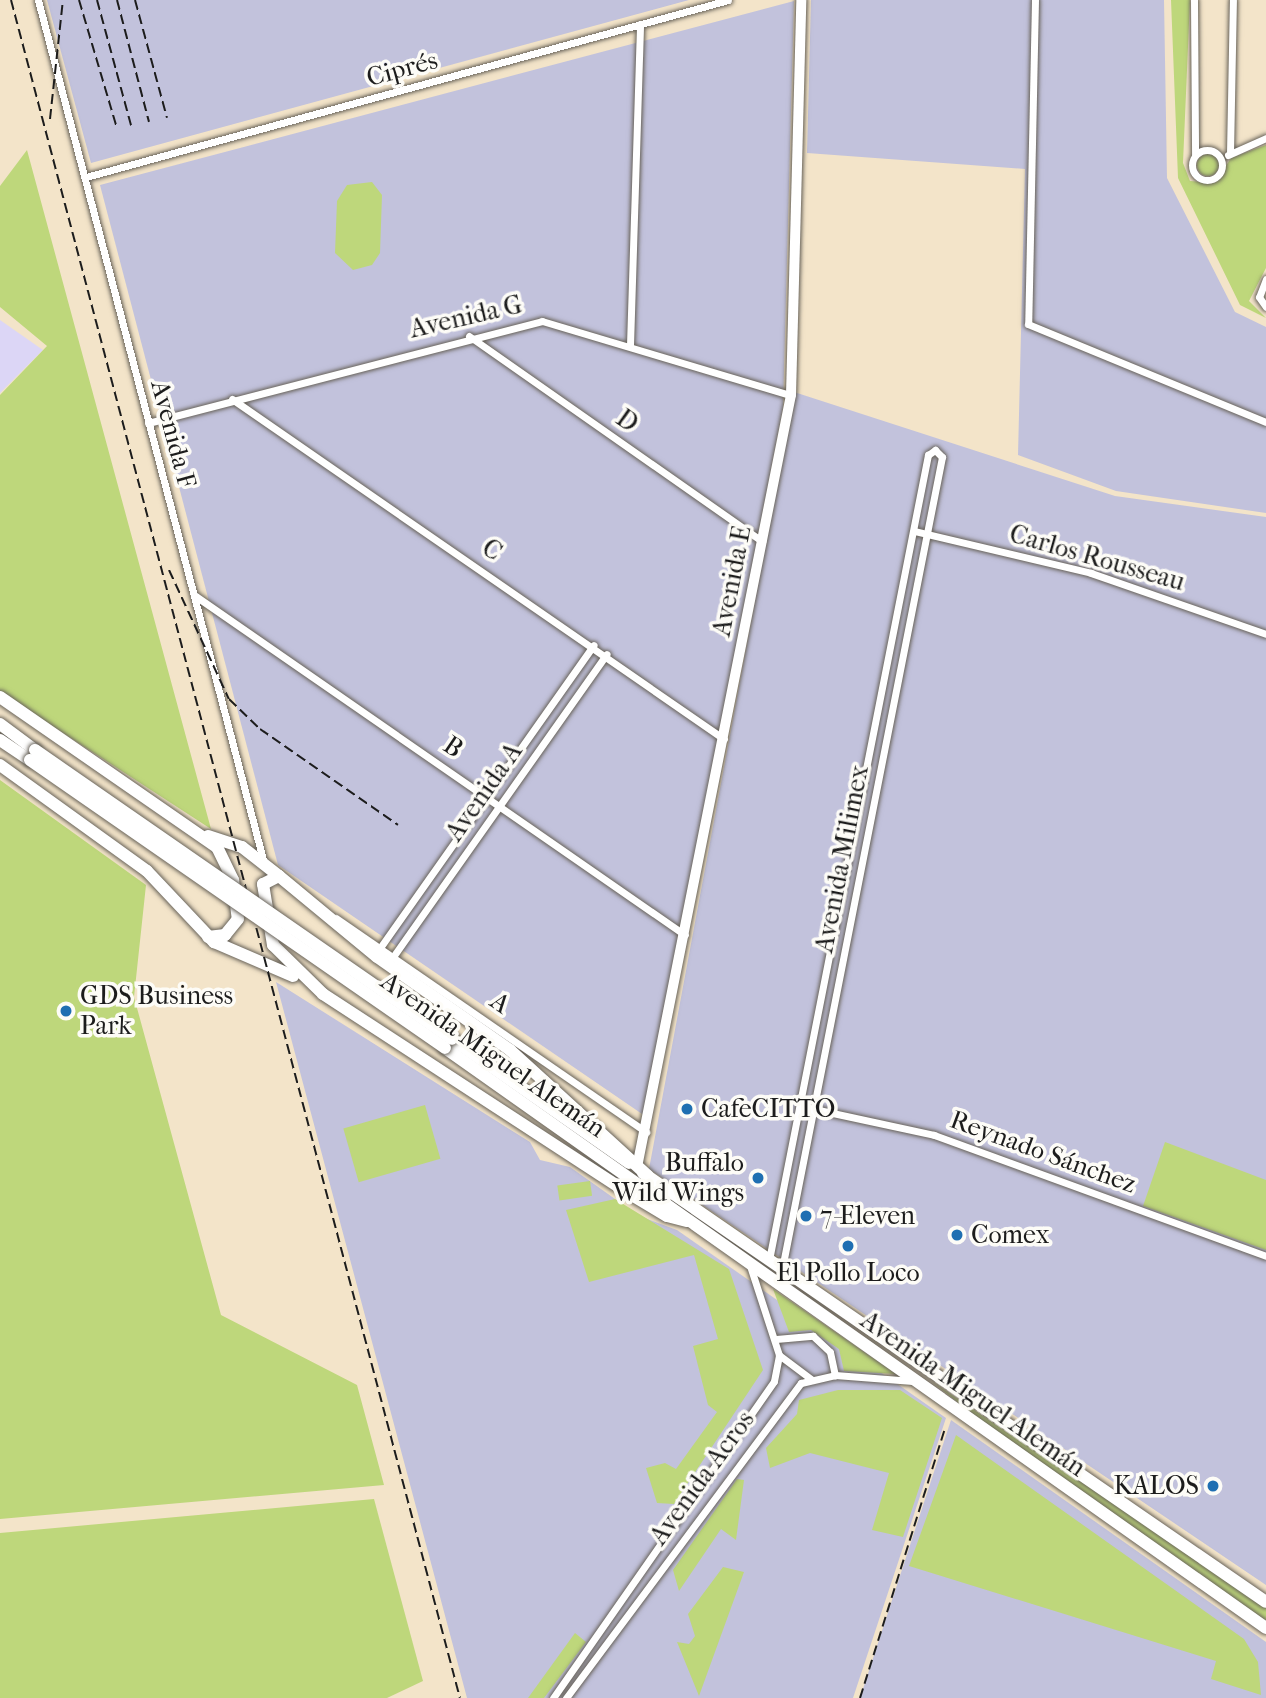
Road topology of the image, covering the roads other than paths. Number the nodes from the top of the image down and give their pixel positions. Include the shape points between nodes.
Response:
1 (38, 0) edge
2 (728, 0) edge
3 (801, 0) edge
4 (1035, 0) edge
5 (1194, 0) edge
6 (1233, 0) edge
7 (640, 24) junction
8 (1266, 138) edge
9 (1230, 153) junction
10 (1195, 155) junction
11 (1222, 159) junction
12 (86, 177) junction
13 (1266, 279) edge
14 (1266, 307) edge
15 (469, 336) junction
16 (630, 345) junction
17 (791, 395) junction
18 (232, 399) junction
19 (1266, 422) edge
20 (148, 423) junction
21 (914, 531) junction
22 (928, 534) junction
23 (762, 541) junction
24 (194, 595) junction
25 (1266, 634) edge
26 (594, 645) junction
27 (607, 654) junction
28 (0, 697) edge
29 (547, 712) junction
30 (560, 721) junction
31 (0, 724) edge
32 (0, 740) edge
33 (725, 740) junction
34 (0, 765) edge
35 (487, 796) junction
36 (500, 805) junction
37 (255, 829) junction
38 (203, 835) junction
39 (242, 846) junction
40 (264, 863) junction
41 (273, 878) junction
42 (327, 913) junction
43 (208, 937) junction
44 (687, 937) junction
45 (382, 945) junction
46 (395, 954) junction
47 (323, 994) junction
48 (449, 1043) junction
49 (800, 1106) junction
50 (815, 1108) junction
51 (646, 1132) junction
52 (638, 1162) junction
53 (648, 1177) junction
54 (687, 1221) junction
55 (1266, 1256) edge
56 (769, 1260) junction
57 (750, 1266) junction
58 (782, 1270) junction
59 (776, 1339) junction
60 (779, 1355) junction
61 (835, 1375) junction
62 (811, 1379) junction
63 (921, 1383) junction
64 (742, 1427) junction
65 (757, 1438) junction
66 (719, 1460) junction
67 (733, 1471) junction
68 (1252, 1592) junction
69 (1266, 1593) edge
70 (1266, 1602) edge
71 (1266, 1628) edge
72 (553, 1698) edge
73 (566, 1698) edge

1 - 12 street, Avenida F
2 - 7 street, Ciprés
3 - 17 main road, Avenida E
4 - 19 street via 1028,324
5 - 10 street
6 - 9 street
7 - 12 street, Ciprés
7 - 16 street
8 - 9 street
9 - 11 street
10 - 11 street via 1209,149
10 - 11 street via 1193,170 1205,180 1219,175
12 - 20 street, Avenida F
13 - 14 street via 1261,288
15 - 16 street, Avenida G via 551,321
15 - 18 street, Avenida G
15 - 23 street, D
16 - 17 street, Avenida G
17 - 23 main road, Avenida E
18 - 20 street, Avenida G
18 - 26 street, C
20 - 24 street, Avenida F
21 - 22 street, Carlos Rousseau
21 - 22 street, Avenida Milimex via 928,455 935,450 942,457
21 - 49 street, Avenida Milimex
22 - 25 street, Carlos Rousseau via 1091,573
22 - 50 street, Avenida Milimex
23 - 33 main road, Avenida E
24 - 35 street, B
24 - 37 street, Avenida F
26 - 27 street, C
26 - 29 street, Avenida A
27 - 30 street, Avenida A
27 - 33 street, C
28 - 38 highway
29 - 30 street
29 - 35 street, Avenida A
30 - 36 street, Avenida A
31 - 48 highway, Avenida Miguel Alemán, bridge
32 - 48 highway, Avenida Miguel Alemán, bridge
33 - 44 main road, Avenida E
34 - 43 highway via 147,871
35 - 36 street, B
35 - 45 street, Avenida A
36 - 44 street, B
36 - 46 street, Avenida A
37 - 39 street
37 - 40 street, Avenida F
38 - 39 highway
38 - 43 highway via 227,862 239,912 230,931
39 - 40 highway
40 - 41 highway
41 - 42 highway
41 - 47 highway via 260,896 272,944
42 - 45 street, A
42 - 52 highway via 542,1076
43 - 47 highway
44 - 51 main road, Avenida E
45 - 46 street, A
46 - 51 street, A
47 - 54 highway via 622,1189 667,1216
48 - 53 highway, Avenida Miguel Alemán
48 - 54 highway, Avenida Miguel Alemán
49 - 50 street, Reynado Sánchez
49 - 56 street, Avenida Milimex
50 - 55 street, Reynado Sánchez via 934,1135
50 - 58 street, Avenida Milimex
51 - 52 main road, Avenida E
52 - 53 highway
53 - 56 highway, Avenida Miguel Alemán
54 - 57 highway, Avenida Miguel Alemán
56 - 58 highway, Avenida Miguel Alemán
57 - 59 street, Avenida Acros
57 - 63 highway, Avenida Miguel Alemán
58 - 68 highway, Avenida Miguel Alemán
59 - 60 street, Avenida Acros
59 - 61 street via 813,1336 830,1352
60 - 62 street
60 - 64 street, Avenida Acros via 774,1381
61 - 62 street
61 - 63 street
62 - 65 street, Avenida Acros via 791,1392
63 - 71 highway, Avenida Miguel Alemán
64 - 65 street
64 - 66 street, Avenida Acros
65 - 67 street, Avenida Acros
66 - 67 street
66 - 72 street, Avenida Acros
67 - 73 street, Avenida Acros
68 - 69 main road
68 - 70 highway, Avenida Miguel Alemán

